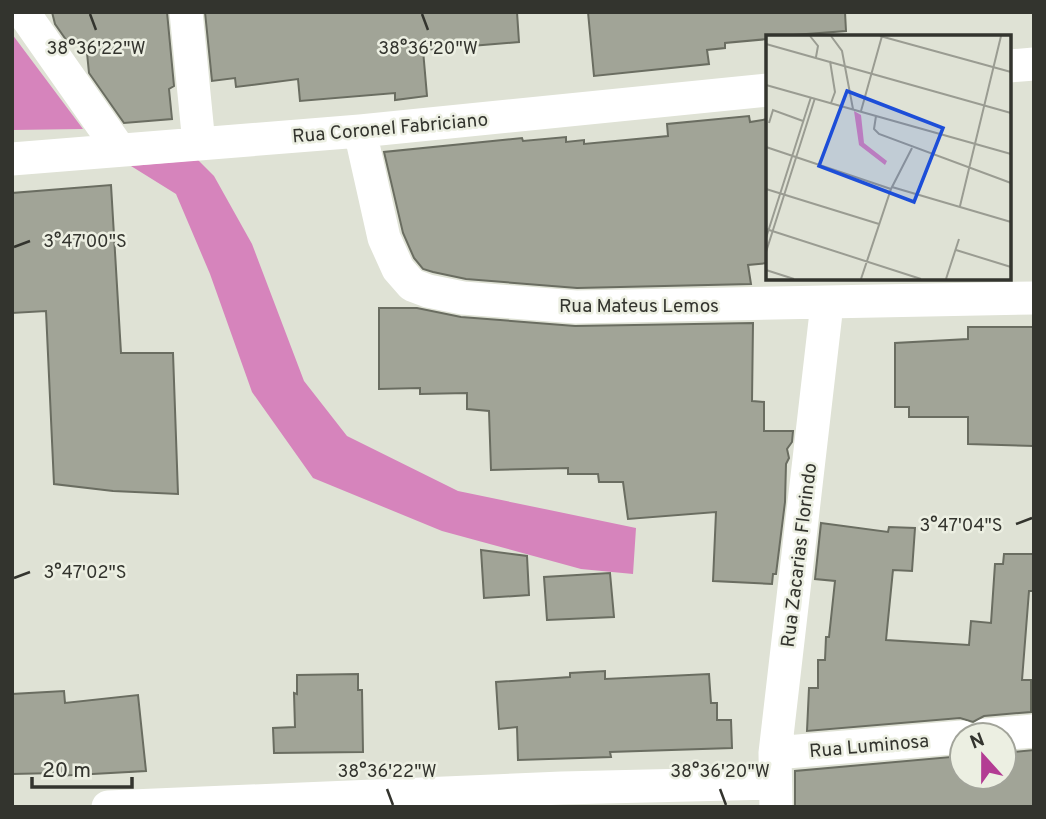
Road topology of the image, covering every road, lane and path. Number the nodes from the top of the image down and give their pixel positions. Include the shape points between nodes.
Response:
1 (23, 12) edge
2 (186, 12) edge
3 (1034, 64) edge
4 (1011, 66) edge
5 (766, 90) edge
6 (360, 131) junction
7 (200, 144) junction
8 (119, 149) junction
9 (12, 159) edge
10 (1034, 298) edge
11 (827, 304) junction
12 (948, 740) edge
13 (775, 781) edge
14 (108, 807) edge

1 - 8 street
2 - 7 street
3 - 4 street
5 - 6 street, Rua Coronel Fabriciano
6 - 7 street, Rua Coronel Fabriciano
6 - 11 street, Rua Mateus Lemos via 384,238 398,269 412,285 463,298 576,307
7 - 8 street, Rua Coronel Fabriciano
8 - 9 street, Rua Coronel Fabriciano
10 - 11 street, Rua Mateus Lemos
11 - 13 street, Rua Zacarias Florindo
12 - 13 street, Rua Luminosa
13 - 14 street, Rua Luminosa

